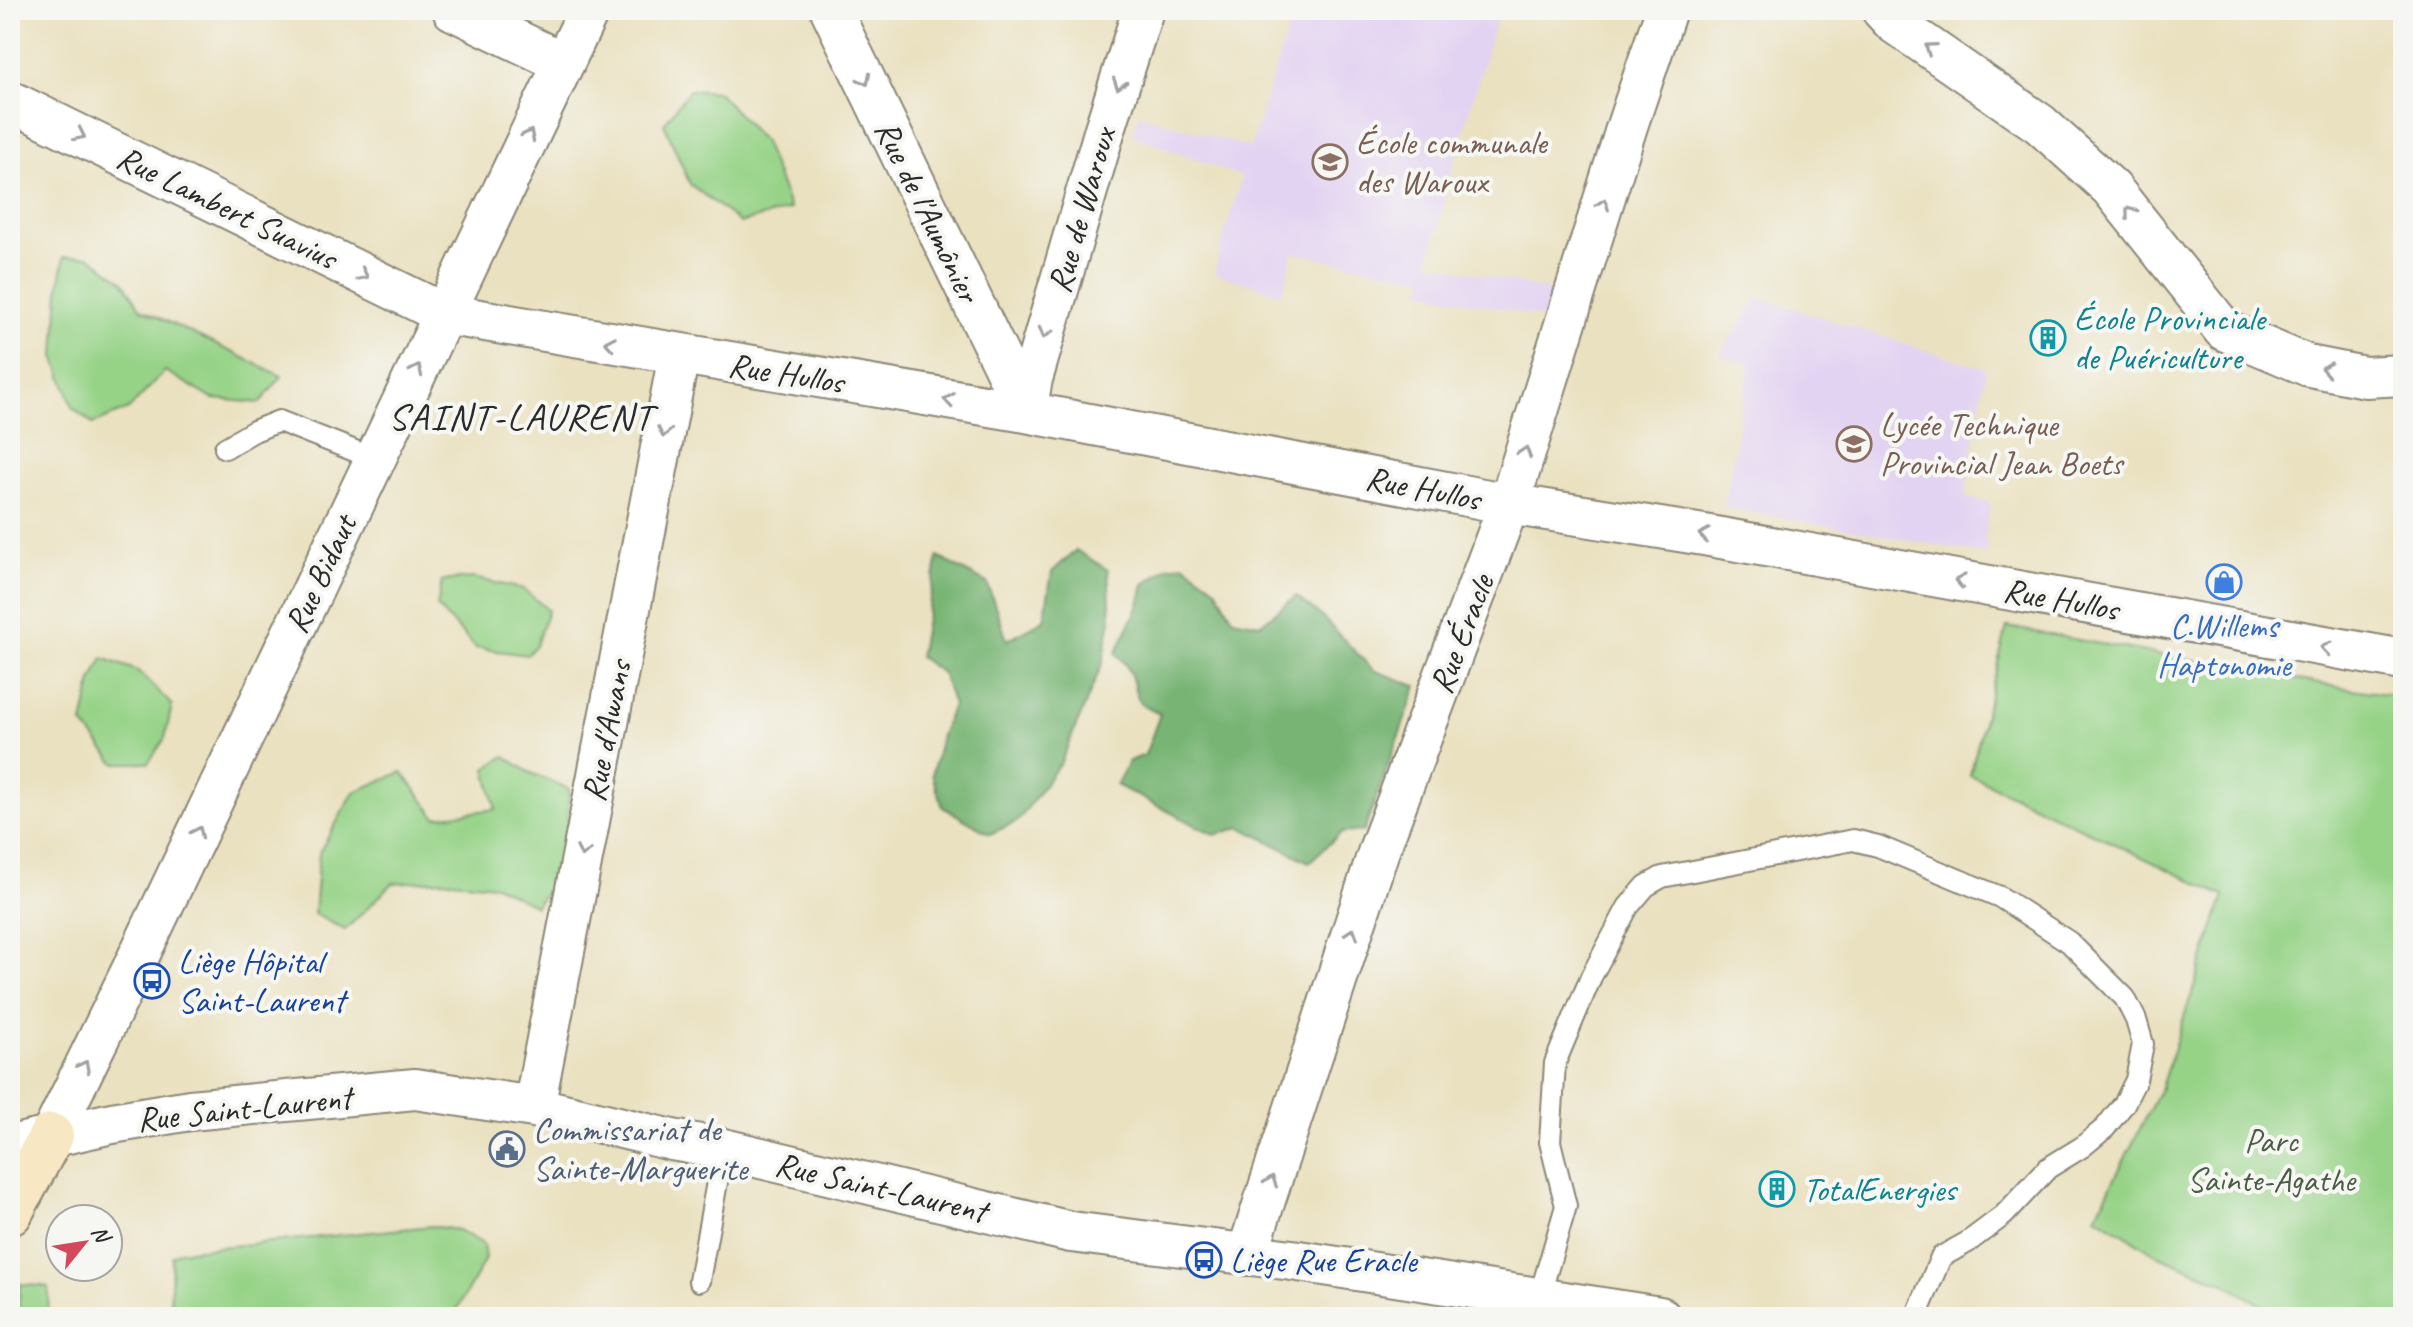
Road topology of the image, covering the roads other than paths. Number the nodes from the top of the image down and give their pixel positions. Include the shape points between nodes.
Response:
1 (453, 10) edge
2 (589, 10) edge
3 (831, 10) edge
4 (1143, 10) edge
5 (1666, 10) edge
6 (1882, 10) edge
7 (564, 63) junction
8 (10, 101) edge
9 (444, 314) junction
10 (679, 355) junction
11 (2403, 375) edge
12 (1026, 412) junction
13 (225, 448) dead end
14 (375, 459) junction
15 (1509, 504) junction
16 (2403, 660) edge
17 (534, 1107) junction
18 (30, 1141) edge
19 (723, 1149) junction
20 (10, 1213) edge
21 (1247, 1255) junction
22 (699, 1281) dead end
23 (1539, 1298) junction
24 (1660, 1317) edge
25 (1916, 1317) edge

1 - 7 street
2 - 7 street, Rue Bidaut
3 -> 12 street, Rue de l'Aumônier
4 -> 12 street, Rue de Waroux
15 -> 5 street, Rue Éracle
11 -> 6 street via 2365,377 2309,366 2224,330 2111,188 2040,124
9 -> 7 street, Rue Bidaut
8 -> 9 street, Rue Lambert Suavius
10 -> 9 street, Rue Hullos
14 -> 9 street, Rue Bidaut
12 -> 10 street, Rue Hullos
10 -> 17 street, Rue d'Awans
12 - 15 street, Rue Hullos
13 - 14 lane via 279,421
18 -> 14 street, Rue Bidaut via 133,968
16 -> 15 street, Rue Hullos
21 -> 15 street, Rue Éracle via 1379,850
17 - 18 street, Rue Saint-Laurent via 415,1089 190,1110
17 - 19 street, Rue Saint-Laurent
18 - 20 street
19 - 21 street, Rue Saint-Laurent via 1071,1232
19 - 22 lane
21 - 23 street, Rue Saint-Laurent
23 - 24 street, Rue Saint-Laurent
23 - 25 lane via 1566,1206 1550,1142 1555,1063 1628,907 1662,877 1853,840 2000,897 2069,942 2125,998 2143,1044 2136,1080 2105,1128 2048,1168 2004,1215 1941,1257

